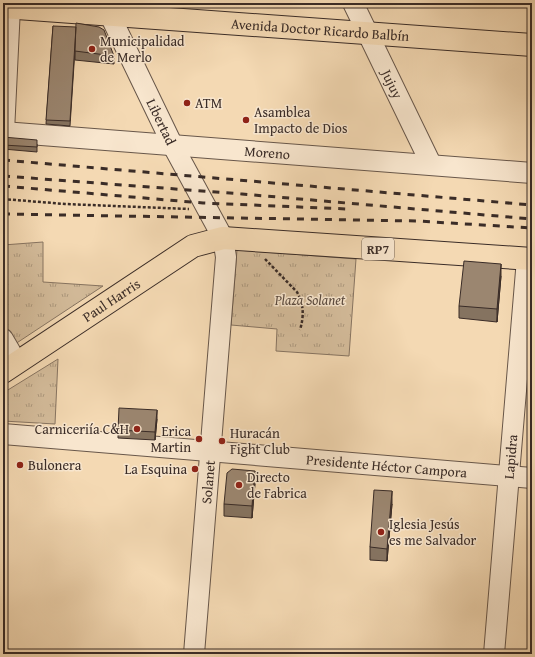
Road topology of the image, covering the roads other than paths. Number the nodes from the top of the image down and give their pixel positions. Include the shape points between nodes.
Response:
1 (353, 3) edge
2 (6, 7) edge
3 (111, 7) edge
4 (369, 34) junction
5 (532, 45) edge
6 (3, 132) edge
7 (174, 146) junction
8 (431, 164) junction
9 (532, 173) edge
10 (223, 238) junction
11 (530, 259) edge
12 (3, 340) edge
13 (10, 367) edge
14 (3, 434) edge
15 (210, 451) junction
16 (508, 476) junction
17 (532, 478) edge
18 (194, 654) edge
19 (494, 654) edge

1 - 4 street, Jujuy
2 - 3 main road, Avenida Doctor Ricardo Balbín
2 - 6 street
3 - 4 main road, Avenida Doctor Ricardo Balbín
3 - 7 street, Libertad
4 - 5 main road, Avenida Doctor Ricardo Balbín
4 - 8 street, Jujuy
6 - 7 street, Moreno
7 - 8 street, Moreno
7 - 10 street, Libertad
8 - 9 street, Moreno
10 - 11 main road, RP7
10 - 13 main road, Paul Harris via 192,246
10 - 15 street, Solanet via 226,257
11 - 16 street, Lapidra
12 - 13 street
14 - 15 street, Presidente Héctor Campora
15 - 16 street, Presidente Héctor Campora
15 - 18 street, Solanet
16 - 17 street, Presidente Héctor Campora
16 - 19 street, Lapidra

